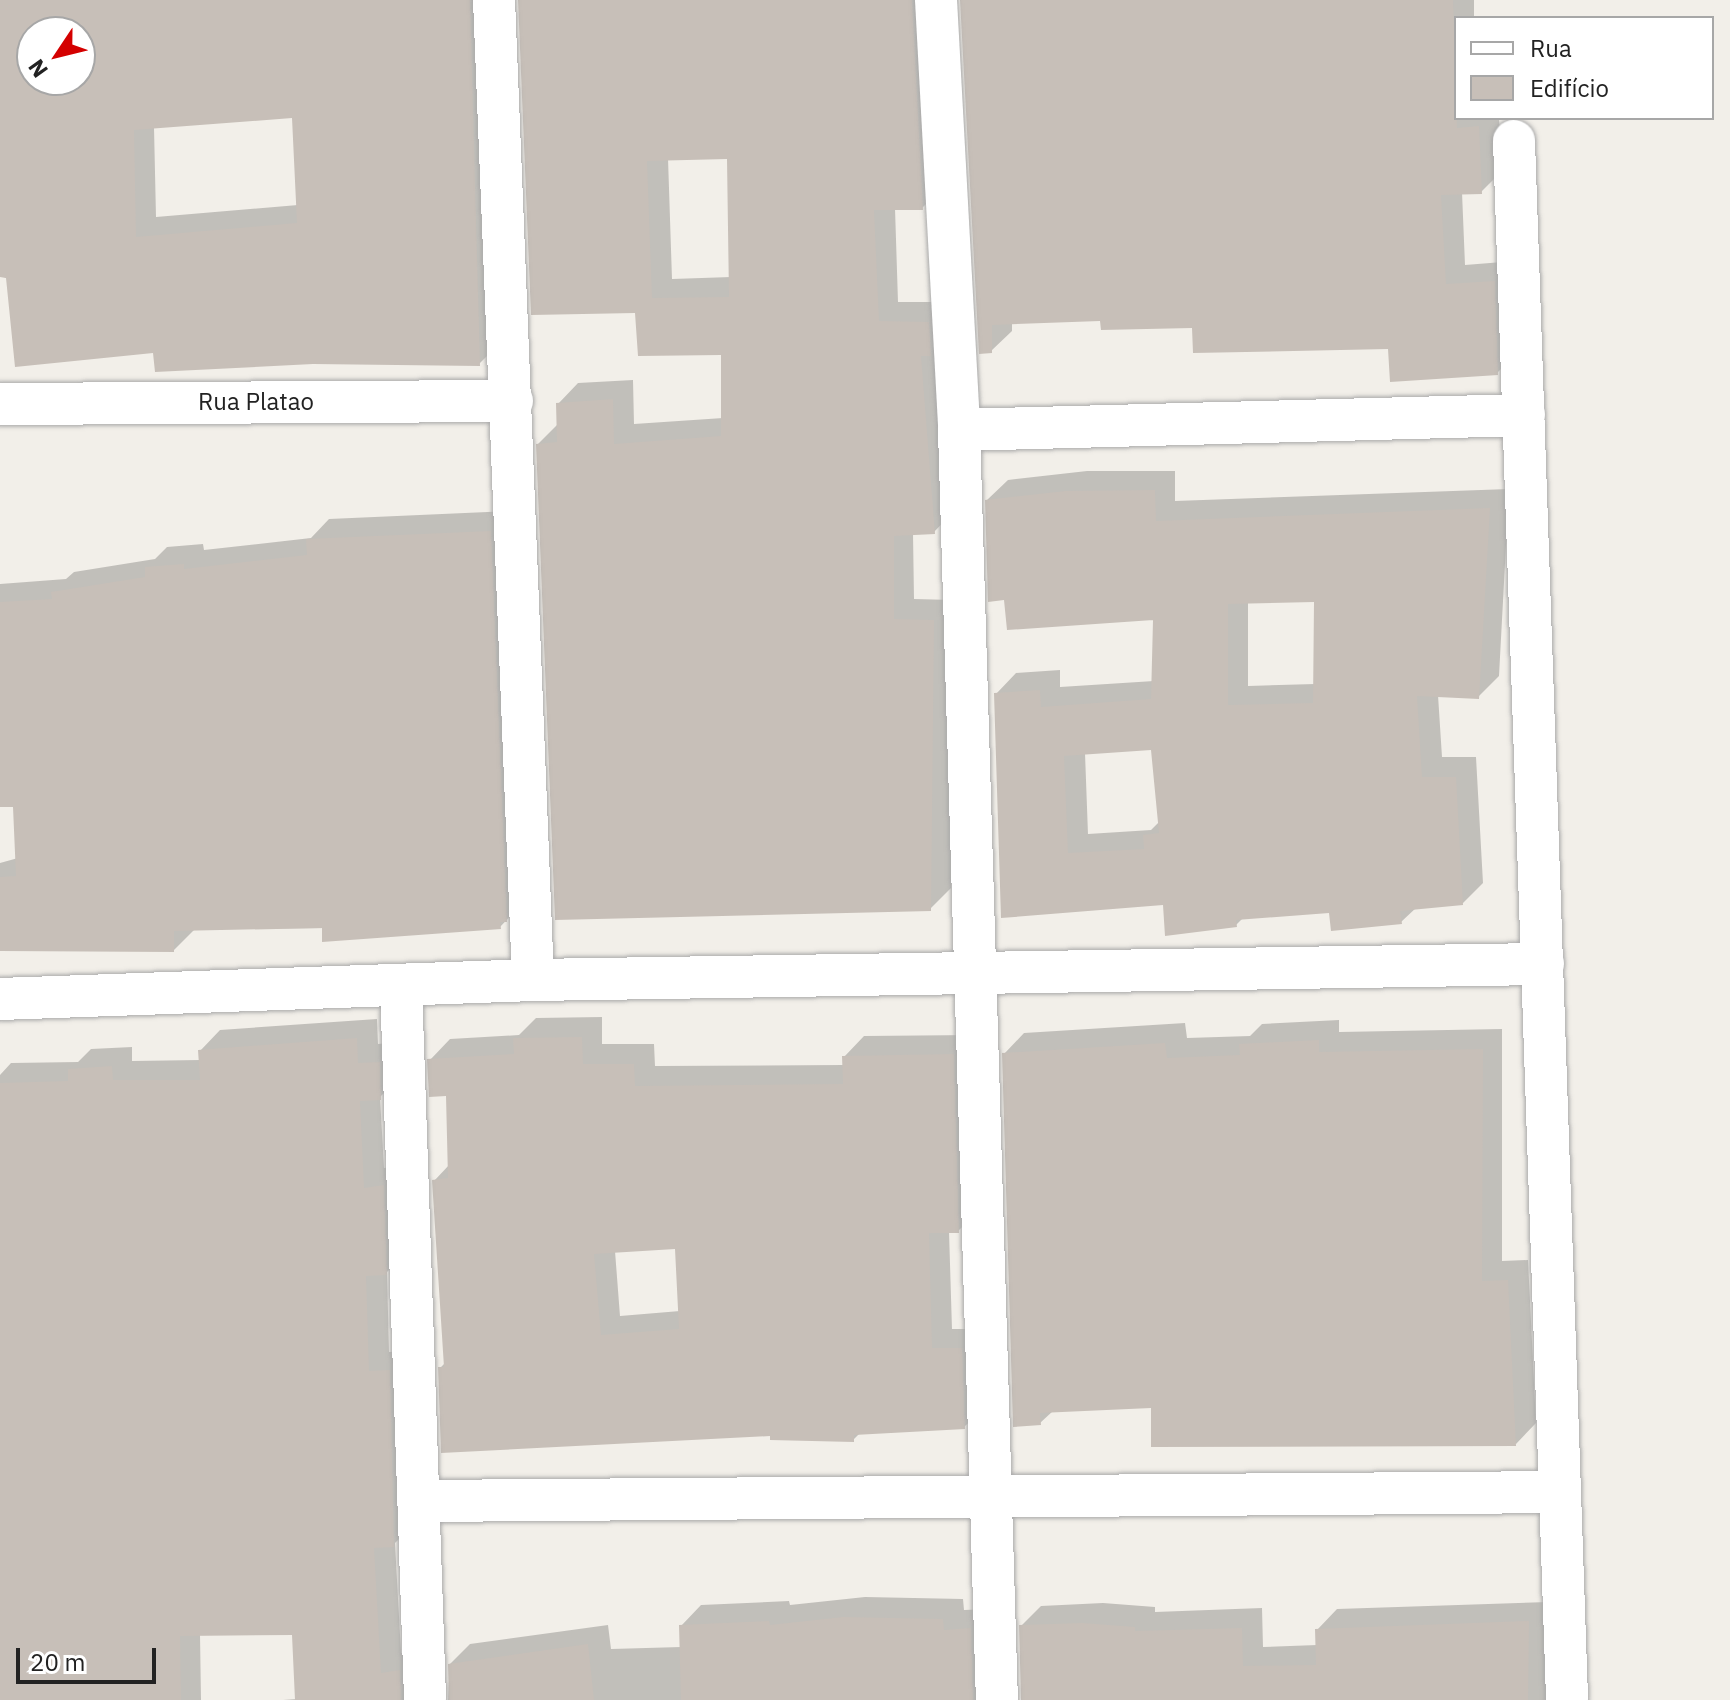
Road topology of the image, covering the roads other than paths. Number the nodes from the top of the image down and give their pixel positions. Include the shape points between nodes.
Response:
1 (494, 0) edge
2 (936, 0) edge
3 (1514, 141) dead end
4 (512, 401) junction
5 (0, 404) edge
6 (1524, 415) junction
7 (959, 430) junction
8 (1543, 964) junction
9 (972, 972) junction
10 (533, 980) junction
11 (401, 986) junction
12 (0, 999) edge
13 (1560, 1492) junction
14 (995, 1499) junction
15 (420, 1501) junction
16 (425, 1700) edge
17 (997, 1700) edge
18 (1567, 1700) edge

1 - 4 street
2 - 7 street
3 - 6 street
4 - 5 street, Rua Platao
4 - 10 street
6 - 7 street
6 - 8 street
7 - 9 street
8 - 9 street
8 - 13 street
9 - 10 street
9 - 14 street
10 - 11 street
11 - 12 street
11 - 15 street
13 - 14 street
13 - 18 street
14 - 15 street
14 - 17 street
15 - 16 street

